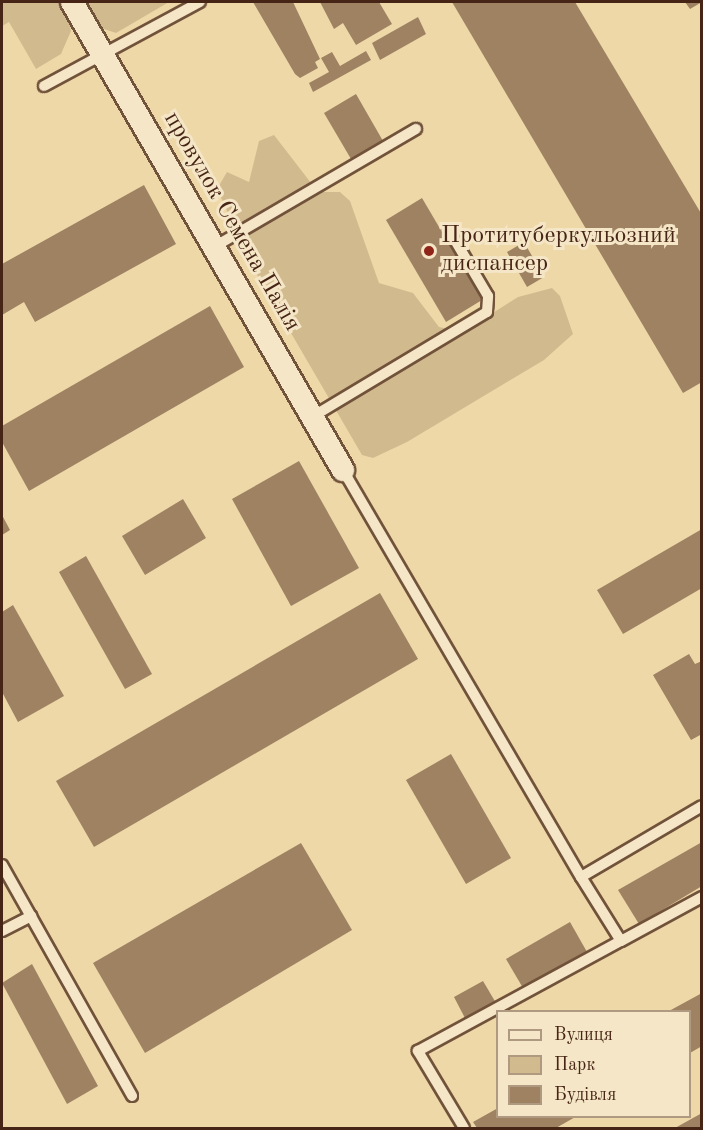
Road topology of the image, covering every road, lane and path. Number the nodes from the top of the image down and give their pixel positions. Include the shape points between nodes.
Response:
1 (72, 2) edge
2 (200, 2) edge
3 (104, 56) junction
4 (44, 86) dead end
5 (416, 129) dead end
6 (449, 230) dead end
7 (214, 247) junction
8 (312, 417) junction
9 (343, 470) joint
10 (702, 806) edge
11 (2, 865) edge
12 (581, 877) junction
13 (702, 897) edge
14 (31, 916) junction
15 (2, 931) edge
16 (621, 941) junction
17 (132, 1096) dead end
18 (464, 1128) edge

1 - 3 street, провулок Семена Палія
2 - 3 lane
3 - 4 lane
3 - 7 street, провулок Семена Палія
5 - 7 lane
6 - 8 lane via 488,296 487,312
7 - 8 street, провулок Семена Палія
8 - 9 street, провулок Семена Палія
9 - 12 lane
10 - 12 lane
11 - 14 lane
12 - 16 lane
13 - 16 lane
14 - 15 lane
14 - 17 lane
16 - 18 lane via 418,1051

